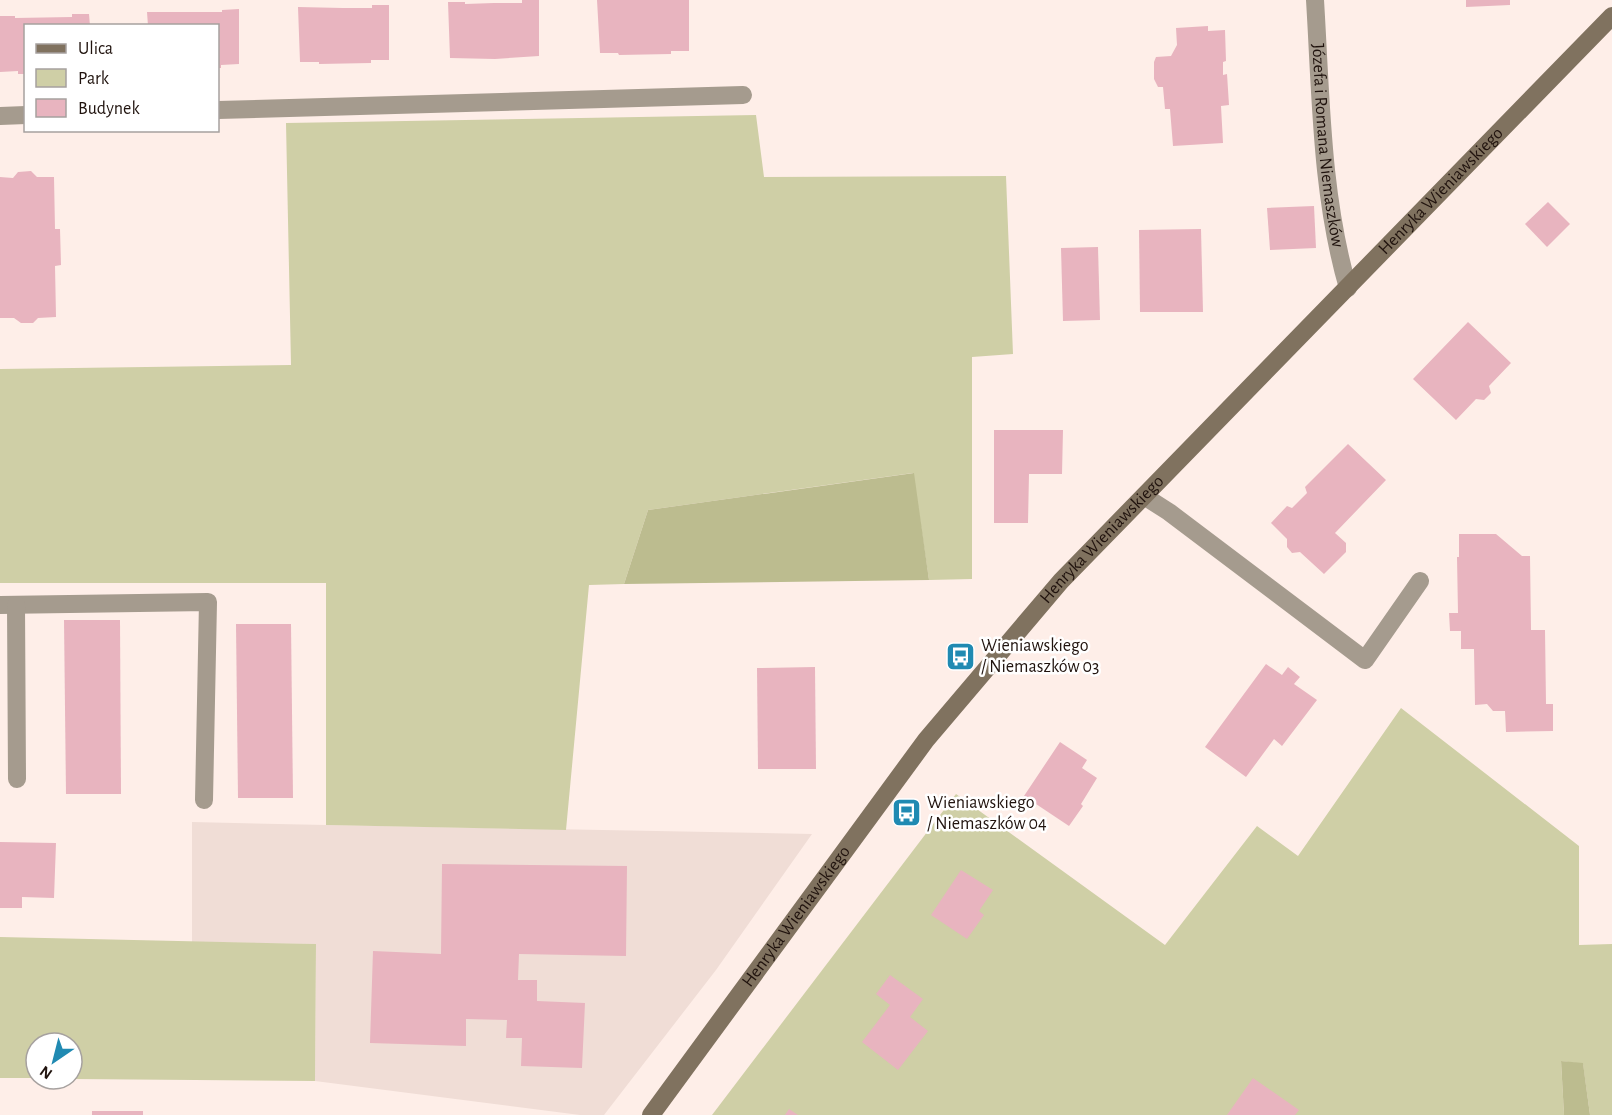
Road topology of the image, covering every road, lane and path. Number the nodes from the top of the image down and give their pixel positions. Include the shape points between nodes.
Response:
1 (1315, 0) edge
2 (1612, 16) edge
3 (743, 96) dead end
4 (219, 110) edge
5 (24, 115) edge
6 (0, 116) edge
7 (1348, 288) junction
8 (1144, 496) junction
9 (1420, 581) dead end
10 (8, 605) edge
11 (17, 779) dead end
12 (204, 800) dead end
13 (651, 1115) edge

1 - 7 street, Józefa i Romana Niemaszków via 1326,169
2 - 7 street, Henryka Wieniawskiego
3 - 4 street
5 - 6 street
7 - 8 street, Henryka Wieniawskiego
8 - 9 street via 1365,660
8 - 13 street, Henryka Wieniawskiego via 1061,581 926,740
10 - 11 street
10 - 12 street via 208,602

